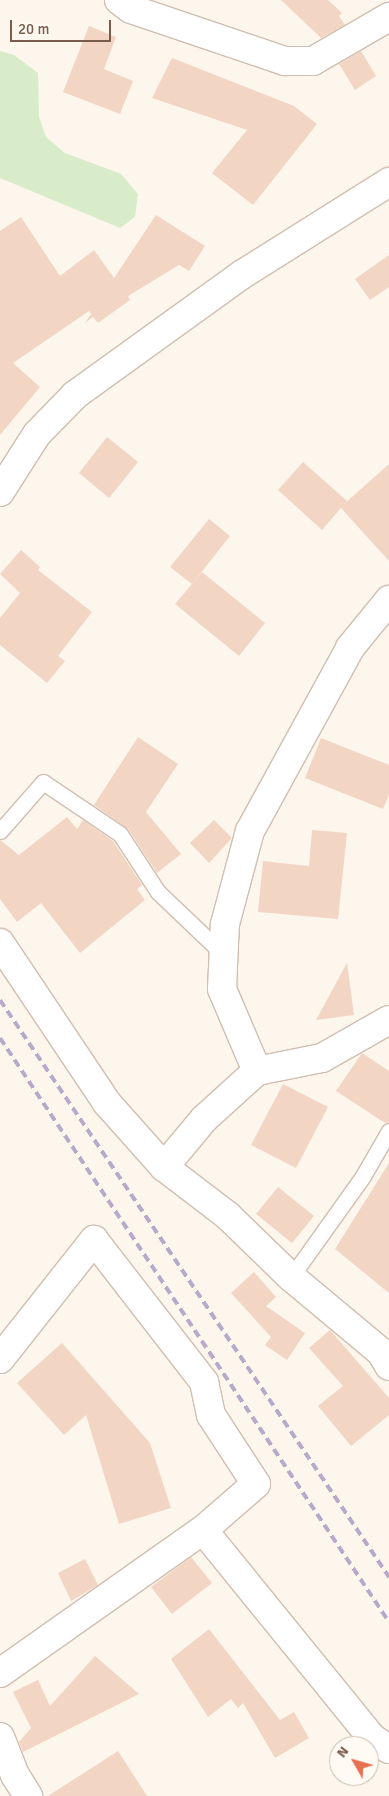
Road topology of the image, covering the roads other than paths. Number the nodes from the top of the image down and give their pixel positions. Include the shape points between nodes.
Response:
1 (119, 0) edge
2 (389, 17) edge
3 (389, 182) edge
4 (0, 492) edge
5 (389, 600) edge
6 (0, 831) edge
7 (0, 942) edge
8 (223, 954) junction
9 (389, 1020) edge
10 (257, 1071) junction
11 (389, 1131) edge
12 (164, 1167) junction
13 (291, 1277) junction
14 (0, 1359) edge
15 (389, 1366) edge
16 (203, 1530) junction
17 (0, 1673) edge
18 (0, 1737) edge
19 (389, 1749) edge
20 (28, 1796) edge

1 - 2 street via 131,9 285,61 313,61
3 - 4 street via 242,274 76,394 37,434
5 - 8 street via 350,648 250,831 225,924
6 - 8 lane via 43,782 120,834 158,892
7 - 12 street via 107,1103
8 - 10 street via 222,989
9 - 10 street via 322,1058
10 - 12 street via 204,1119
11 - 13 lane via 363,1176
12 - 13 street via 228,1216
13 - 15 street via 381,1352
14 - 16 street via 94,1240 204,1382 211,1415 256,1484
16 - 17 street
16 - 19 street via 372,1738
18 - 20 street via 14,1775

